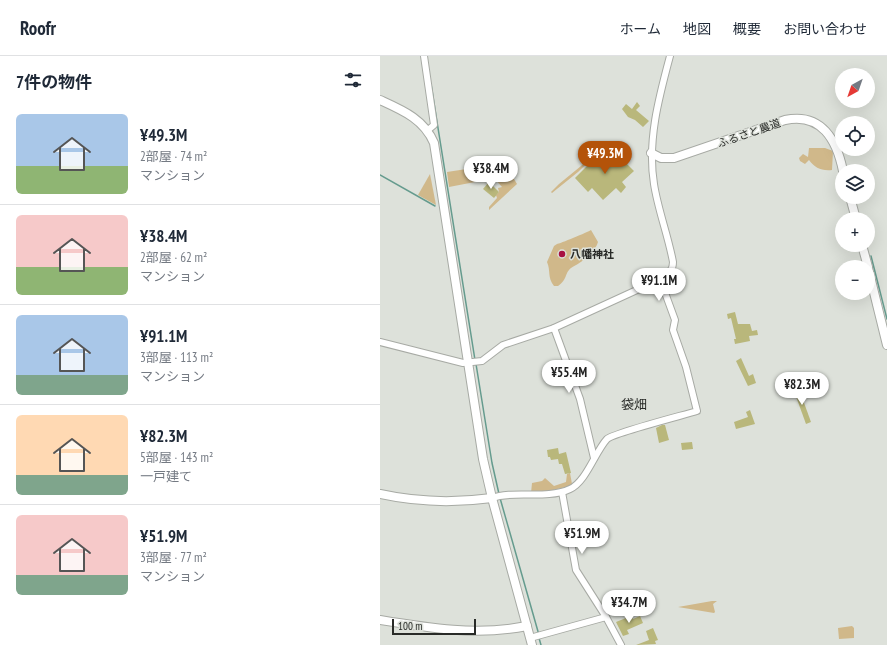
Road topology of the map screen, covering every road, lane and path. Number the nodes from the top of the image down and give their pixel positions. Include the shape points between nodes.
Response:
1 (424, 56) edge
2 (670, 56) edge
3 (380, 100) edge
4 (428, 130) junction
5 (652, 152) junction
6 (842, 164) edge
7 (660, 279) junction
8 (875, 296) edge
9 (554, 328) junction
10 (380, 342) edge
11 (887, 345) edge
12 (473, 363) junction
13 (594, 458) junction
14 (562, 492) junction
15 (380, 494) edge
16 (497, 496) junction
17 (606, 617) junction
18 (380, 620) edge
19 (527, 626) junction
20 (535, 639) edge
21 (621, 645) edge

1 - 4 street via 434,125
2 - 5 street via 653,134
3 - 4 street via 415,118
4 - 12 street via 434,143
5 - 6 street, ふるさと農道 via 661,158 674,158 785,120 800,120 815,124 831,137
5 - 7 street via 656,196 673,262 669,273
7 - 9 street
7 - 13 street via 675,320 673,330 697,411 610,437
8 - 11 street
9 - 12 street via 503,345 485,360
9 - 13 street via 580,399
10 - 12 street via 457,362
12 - 16 street via 483,459
13 - 14 street via 577,485
14 - 16 street
14 - 17 street via 574,564 578,575
15 - 16 street via 424,500
16 - 19 street
17 - 20 street
17 - 21 street
18 - 19 street via 473,631
19 - 20 street

